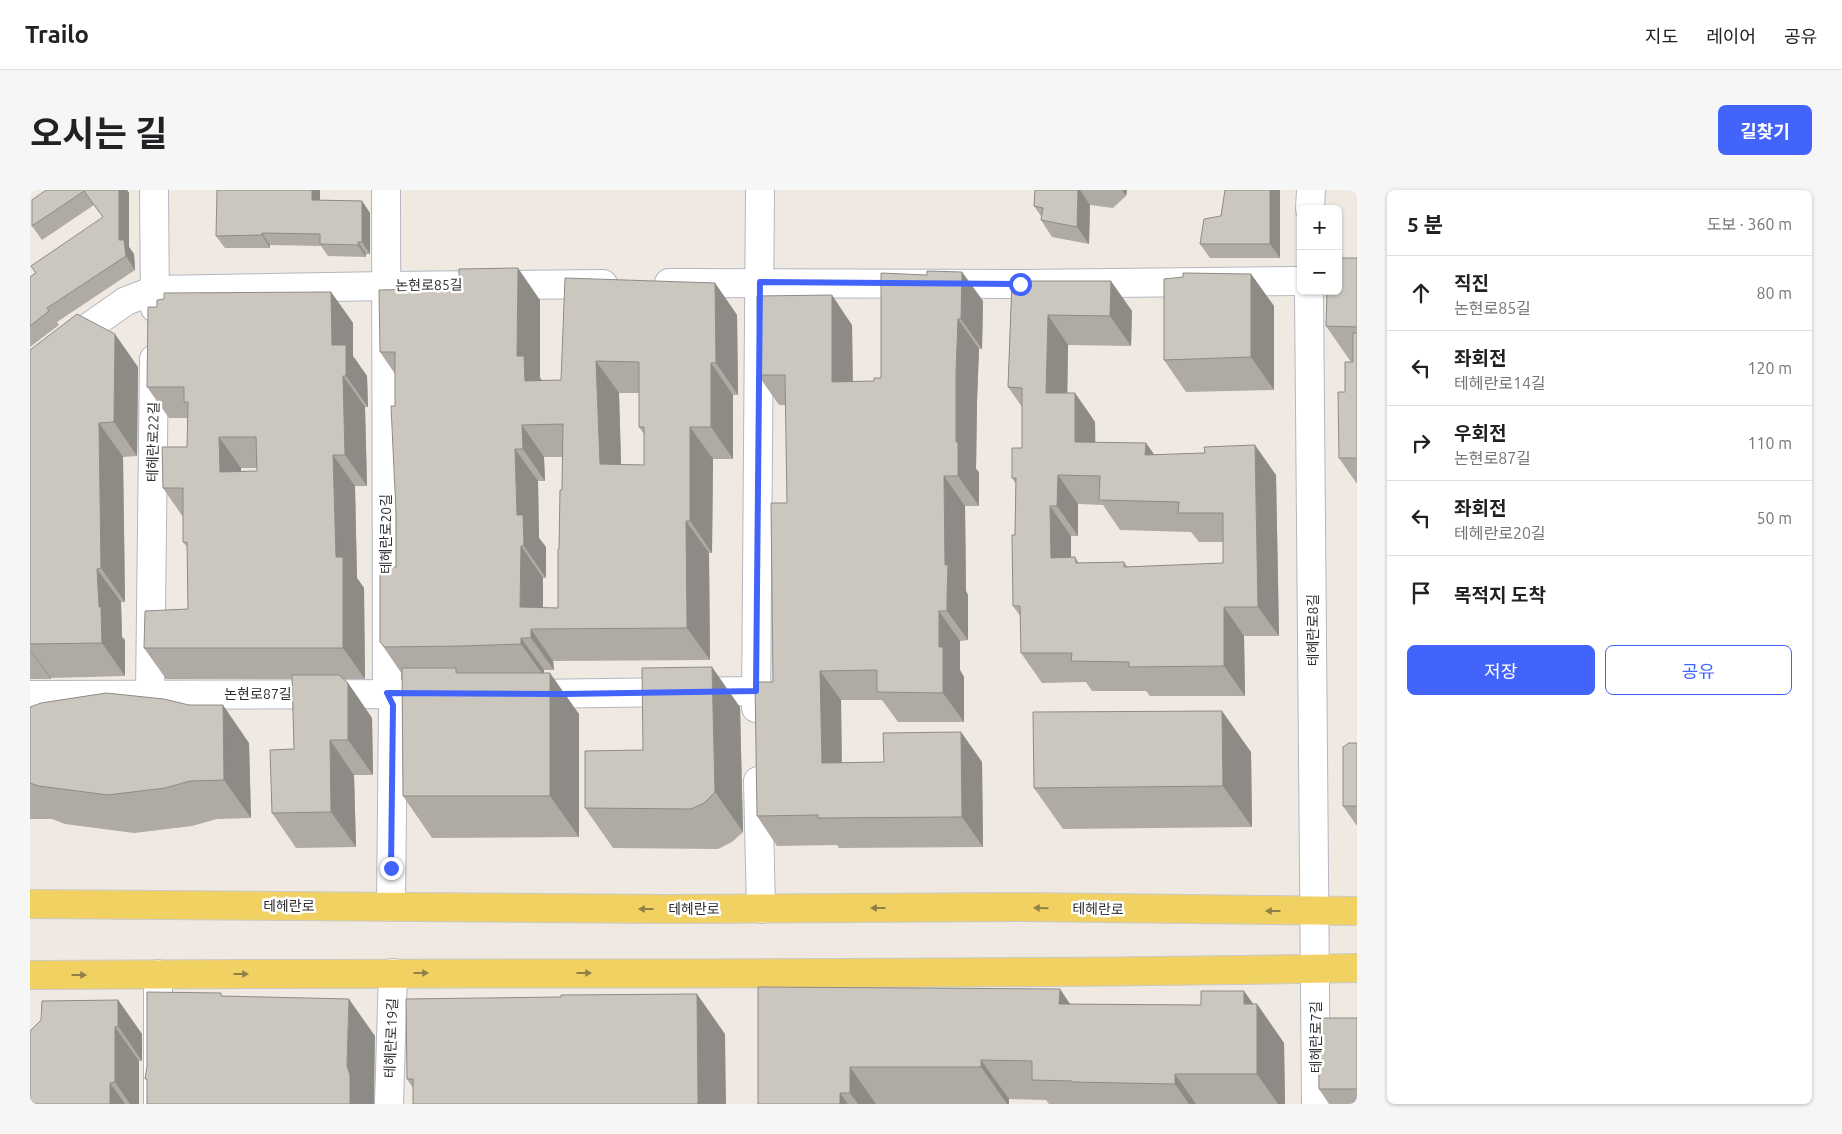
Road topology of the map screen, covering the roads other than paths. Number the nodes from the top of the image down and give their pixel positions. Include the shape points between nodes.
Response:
1 (154, 190) edge
2 (386, 190) edge
3 (760, 190) edge
4 (1311, 190) edge
5 (1310, 205) edge
6 (1297, 281) edge
7 (760, 282) junction
8 (387, 286) junction
9 (155, 290) junction
10 (1309, 295) edge
11 (30, 368) edge
12 (756, 691) junction
13 (387, 693) junction
14 (150, 694) junction
15 (466, 694) edge
16 (505, 694) edge
17 (30, 695) edge
18 (757, 729) edge
19 (758, 758) edge
20 (30, 904) edge
21 (391, 906) junction
22 (760, 909) junction
23 (1315, 910) junction
24 (1357, 911) edge
25 (1357, 968) edge
26 (1316, 969) junction
27 (393, 973) junction
28 (158, 974) junction
29 (30, 975) edge
30 (158, 1104) edge
31 (389, 1104) edge
32 (1316, 1104) edge

1 - 9 street, 테헤란로22길
2 - 8 street, 테헤란로20길
3 - 7 street
4 - 5 street
6 - 7 street, 논현로85길
7 - 8 street, 논현로85길
7 - 12 street
8 - 9 street, 논현로85길
8 - 13 street, 테헤란로20길
9 - 11 street, 논현로85길 via 126,301
9 - 14 street, 테헤란로22길
10 - 23 street, 테헤란로8길
12 - 16 street
12 - 18 street
13 - 14 street, 논현로87길
13 - 15 street, 논현로87길
13 - 21 street, 테헤란로20길 via 393,705
14 - 17 street, 논현로87길
19 - 22 street
20 - 21 main road, 테헤란로
22 -> 21 main road, 테헤란로
23 -> 22 main road, 테헤란로
23 - 24 main road, 테헤란로
23 - 26 street, 테헤란로8길
25 - 26 main road
27 -> 26 main road via 761,986
26 - 32 street, 테헤란로7길
28 -> 27 main road
27 - 31 street, 테헤란로19길
29 -> 28 main road
28 - 30 street

